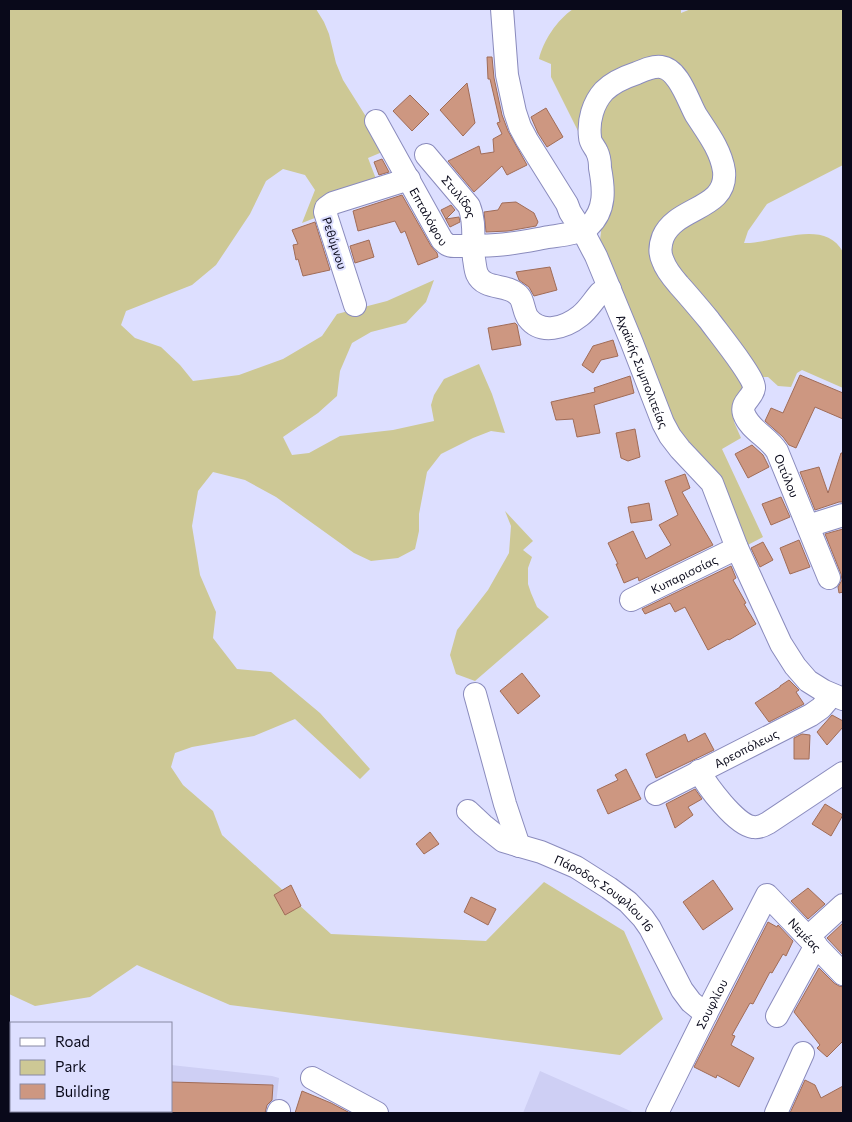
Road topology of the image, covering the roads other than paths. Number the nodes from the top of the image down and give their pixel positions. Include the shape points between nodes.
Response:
1 (502, 9) edge
2 (376, 121) dead end
3 (426, 155) dead end
4 (409, 179) junction
5 (581, 230) junction
6 (473, 246) junction
7 (610, 289) junction
8 (355, 305) dead end
9 (843, 515) edge
10 (808, 526) junction
11 (737, 548) junction
12 (829, 578) dead end
13 (631, 600) dead end
14 (475, 694) dead end
15 (838, 697) edge
16 (699, 771) junction
17 (843, 773) edge
18 (656, 794) dead end
19 (468, 811) dead end
20 (518, 846) junction
21 (766, 895) joint
22 (843, 905) edge
23 (812, 941) junction
24 (843, 974) edge
25 (706, 1014) junction
26 (776, 1016) dead end
27 (803, 1053) dead end
28 (312, 1078) dead end
29 (377, 1113) edge
30 (657, 1113) edge
31 (776, 1113) edge

1 - 5 street, Αχαϊκής Συμπολιτείας via 504,56 517,120
2 - 4 street, Επταλόφου
3 - 6 street, Στυλίδος via 469,206 474,230
4 - 6 street, Επταλόφου via 446,244
4 - 8 street, Ρεθύμνου via 326,208
5 - 6 street, Επταλόφου via 498,245
5 - 7 street, Αχαϊκής Συμπολιτείας
5 - 10 street, Οιτύλου via 596,218 603,200 598,153 590,139 595,104 605,90 627,76 648,68 668,69 678,79 713,142 723,164 724,181 712,200 670,226 662,242 662,259 754,383 754,391 744,405 744,413 751,426 777,451
6 - 7 street, Στυλίδος via 478,277 490,285 517,294 529,318 542,328 574,320 600,293
7 - 11 street, Αχαϊκής Συμπολιτείας via 663,423 674,443 712,483
9 - 10 street
10 - 12 street, Οιτύλου
11 - 13 street, Κυπαρισσίας
11 - 15 street, Αχαϊκής Συμπολιτείας via 788,655 808,681
14 - 20 street
15 - 16 street, Αρεοπόλεως via 811,715
16 - 17 street via 731,813 754,828 761,827
16 - 18 street, Αρεοπόλεως
19 - 20 street, Πάροδος Σουφλίου 16 via 503,841
20 - 25 street, Πάροδος Σουφλίου 16 via 576,867 628,902 650,928 687,997
21 - 23 street, Νεμέας
21 - 25 street, Σουφλίου
22 - 23 street
23 - 24 street, Νεμέας
23 - 26 street
25 - 30 street, Σουφλίου
27 - 31 street
28 - 29 street

